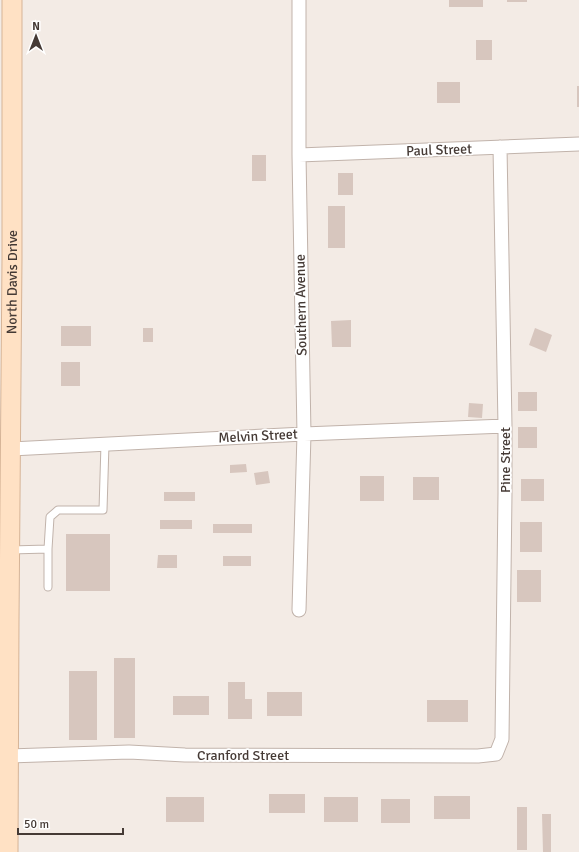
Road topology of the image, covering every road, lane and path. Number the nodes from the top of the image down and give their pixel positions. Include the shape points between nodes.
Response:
1 (12, 0) edge
2 (300, 0) edge
3 (579, 144) edge
4 (500, 148) junction
5 (299, 155) junction
6 (6, 258) edge
7 (505, 426) junction
8 (304, 434) junction
9 (106, 444) junction
10 (8, 449) junction
11 (48, 549) junction
12 (10, 550) junction
13 (48, 587) dead end
14 (299, 610) dead end
15 (4, 621) edge
16 (9, 756) junction
17 (478, 756) joint
18 (8, 852) edge

1 - 6 main road, North Davis Drive
2 - 5 street, Southern Avenue
3 - 4 street, Paul Street
4 - 5 street, Paul Street
4 - 7 street, Pine Street
5 - 8 street, Southern Avenue
6 - 10 main road, North Davis Drive
7 - 8 street, Melvin Street
7 - 17 street, Pine Street via 502,739 496,754
8 - 9 street, Melvin Street
8 - 14 street, Southern Avenue
9 - 10 street, Melvin Street
9 - 11 lane via 103,510 58,510 50,518
10 - 12 main road, North Davis Drive
11 - 12 lane
11 - 13 lane
12 - 15 main road, North Davis Drive
15 - 16 main road, North Davis Drive
16 - 17 street, Cranford Street via 129,752 193,755
16 - 18 main road, North Davis Drive

